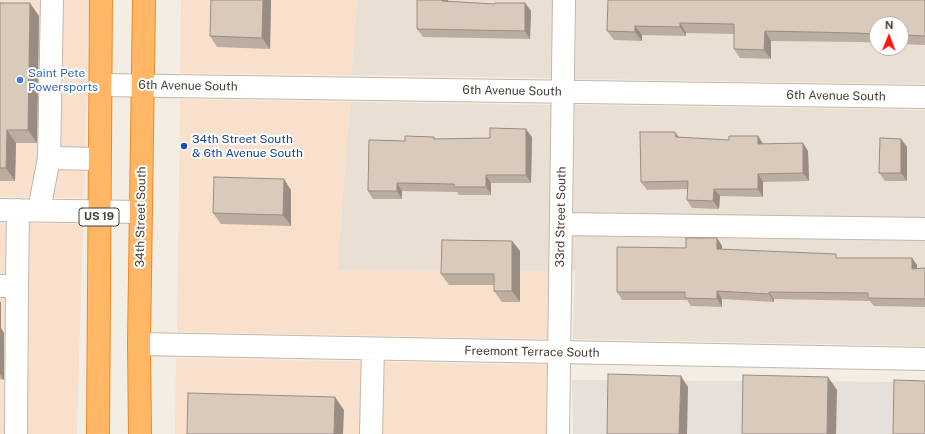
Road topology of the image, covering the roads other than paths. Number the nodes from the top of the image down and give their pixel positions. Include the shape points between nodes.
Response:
1 (52, 0) edge
2 (101, 0) edge
3 (144, 0) edge
4 (564, 0) edge
5 (100, 85) junction
6 (143, 85) junction
7 (563, 92) junction
8 (925, 97) edge
9 (49, 158) junction
10 (99, 159) junction
11 (19, 210) edge
12 (99, 211) junction
13 (141, 212) junction
14 (561, 224) junction
15 (925, 229) edge
16 (9, 286) edge
17 (139, 344) junction
18 (373, 349) junction
19 (559, 352) junction
20 (925, 359) edge
21 (16, 434) edge
22 (98, 434) edge
23 (140, 434) edge
24 (371, 434) edge
25 (558, 434) edge

1 - 9 street
2 - 5 highway, US 19
3 - 6 highway, 34th Street South
4 - 7 street, 33rd Street South
5 - 6 street, 6th Avenue South
5 - 10 highway, US 19
6 - 7 street, 6th Avenue South
6 - 13 highway, 34th Street South
7 - 8 street, 6th Avenue South
7 - 14 street, 33rd Street South
9 - 10 street
9 - 11 street
10 - 12 highway, US 19
11 - 12 street
11 - 16 street
12 - 13 street
12 - 22 highway, US 19
13 - 17 highway, 34th Street South
14 - 15 street
14 - 19 street, 33rd Street South
16 - 21 street
17 - 18 street, Freemont Terrace South
17 - 23 highway, 34th Street South
18 - 19 street, Freemont Terrace South
18 - 24 street
19 - 20 street, Freemont Terrace South
19 - 25 street, 33rd Street South

